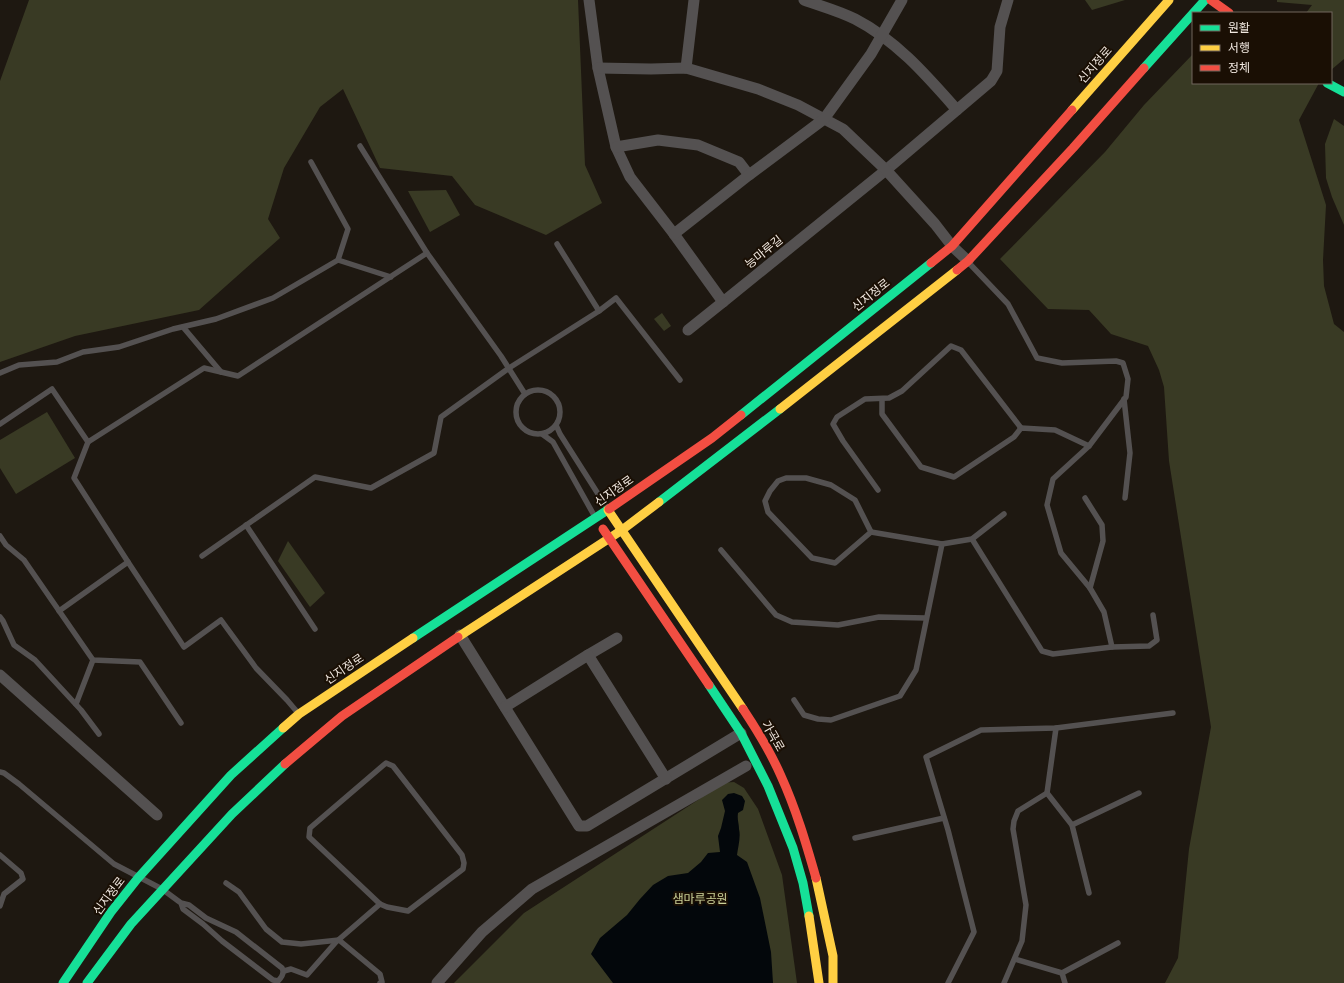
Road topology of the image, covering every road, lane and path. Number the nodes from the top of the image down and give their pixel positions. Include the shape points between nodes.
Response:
1 (590, 0) edge
2 (694, 0) edge
3 (804, 0) edge
4 (902, 0) edge
5 (1008, 0) edge
6 (1169, 0) edge
7 (1204, 0) edge
8 (1211, 0) edge
9 (1193, 12) edge
10 (1228, 12) edge
11 (1192, 14) edge
12 (883, 35) junction
13 (598, 68) junction
14 (686, 68) junction
15 (1329, 84) edge
16 (1344, 92) edge
17 (957, 110) junction
18 (824, 119) junction
19 (360, 146) dead end
20 (616, 147) junction
21 (311, 162) dead end
22 (886, 170) junction
23 (749, 175) junction
24 (674, 234) junction
25 (557, 244) dead end
26 (952, 246) junction
27 (428, 253) junction
28 (338, 260) junction
29 (968, 261) junction
30 (391, 277) junction
31 (723, 302) junction
32 (599, 311) junction
33 (184, 327) junction
34 (688, 330) dead end
35 (509, 368) junction
36 (221, 372) junction
37 (0, 373) edge
38 (680, 380) dead end
39 (525, 394) junction
40 (882, 399) junction
41 (1124, 399) junction
42 (0, 424) edge
43 (556, 425) junction
44 (1021, 428) junction
45 (542, 434) junction
46 (88, 442) junction
47 (1089, 446) junction
48 (878, 490) dead end
49 (1085, 498) dead end
50 (1125, 498) dead end
51 (608, 510) junction
52 (1004, 514) dead end
53 (596, 518) junction
54 (246, 525) junction
55 (622, 530) junction
56 (871, 532) junction
57 (0, 536) edge
58 (609, 538) junction
59 (972, 539) junction
60 (942, 544) junction
61 (721, 550) dead end
62 (202, 556) dead end
63 (128, 562) junction
64 (1090, 588) junction
65 (59, 611) junction
66 (1153, 616) dead end
67 (0, 618) edge
68 (926, 618) junction
69 (315, 629) dead end
70 (460, 635) junction
71 (617, 638) dead end
72 (1112, 647) junction
73 (588, 655) junction
74 (94, 660) junction
75 (0, 675) edge
76 (794, 700) dead end
77 (76, 704) junction
78 (505, 707) junction
79 (1173, 713) dead end
80 (299, 714) junction
81 (181, 723) dead end
82 (754, 726) junction
83 (1056, 728) junction
84 (741, 733) junction
85 (98, 734) dead end
86 (746, 766) dead end
87 (0, 772) edge
88 (666, 779) junction
89 (1046, 793) junction
90 (1139, 793) dead end
91 (157, 815) dead end
92 (944, 818) junction
93 (1072, 825) junction
94 (855, 838) dead end
95 (0, 855) edge
96 (138, 878) junction
97 (226, 883) dead end
98 (162, 889) junction
99 (1089, 893) dead end
100 (2, 894) edge
101 (181, 903) junction
102 (380, 904) junction
103 (0, 906) edge
104 (339, 940) junction
105 (1118, 942) dead end
106 (1015, 959) junction
107 (284, 970) junction
108 (1062, 973) junction
109 (276, 982) edge
110 (63, 983) edge
111 (87, 983) edge
112 (380, 983) edge
113 (437, 983) edge
114 (819, 983) edge
115 (833, 983) edge
116 (948, 983) edge
117 (1004, 983) edge
118 (1065, 983) edge

1 - 13 street
2 - 14 street
3 - 12 street via 855,18
4 - 12 street
5 - 17 street, 능마루길 via 1000,27 997,70 991,81
6 - 26 street, 신지정로
7 - 9 street
8 - 10 street
11 - 29 street via 1073,148
12 - 17 street via 922,70
12 - 18 street
13 - 14 street
13 - 20 street
14 - 18 street via 758,89
15 - 16 street
17 - 22 street, 능마루길
18 - 22 street via 843,129
18 - 23 street
19 - 27 lane
20 - 23 street via 658,140 698,145 740,162
20 - 24 street via 630,177
21 - 28 lane via 348,229
22 - 26 street
22 - 31 street, 능마루길
23 - 24 street
24 - 31 street
25 - 32 lane
26 - 29 street
26 - 51 street, 신지정로 via 712,438
27 - 30 lane
27 - 35 lane
28 - 30 lane
28 - 33 lane via 273,298 216,319
29 - 41 lane via 1008,304 1037,358 1062,363 1123,363 1128,379
29 - 55 street
30 - 36 lane via 238,376
31 - 34 street, 능마루길
32 - 35 lane
32 - 38 lane via 616,298
33 - 36 lane
33 - 37 lane via 119,347 82,352 57,362 19,365
35 - 39 lane
35 - 54 lane via 441,417 434,453 371,488 315,477
36 - 46 lane via 204,368
39 - 43 lane via 539,390 557,400 560,413
39 - 45 lane via 517,406 518,420 527,431
40 - 44 lane via 902,391 951,346 961,350
40 - 44 lane via 882,414 921,467 954,477 1014,437
40 - 48 lane via 865,400 837,416 833,424
41 - 47 lane
41 - 50 lane via 1130,453
42 - 46 lane via 52,389
43 - 45 lane
43 - 51 lane
44 - 47 lane via 1055,430
45 - 53 lane via 553,442
46 - 63 lane via 74,478
47 - 64 lane via 1053,479 1047,505 1061,553
49 - 64 lane via 1102,525 1103,541
51 - 53 street, 신지정로
51 - 55 street, 가곡로
52 - 59 lane
53 - 58 street
53 - 80 street, 신지정로
54 - 62 lane
54 - 69 lane
55 - 58 street
55 - 82 street, 가곡로
56 - 56 lane via 835,562 812,558 768,512 765,501 778,481 786,478 806,478 831,485 855,500
56 - 60 lane
57 - 65 lane via 6,545 24,560
58 - 70 street
58 - 84 street
59 - 60 lane
59 - 72 lane via 1042,651 1053,654
60 - 68 lane
61 - 68 lane via 776,615 792,622 838,625 879,617
63 - 65 lane
63 - 80 lane via 184,647 221,620 256,668
64 - 72 lane via 1104,612
65 - 74 lane
66 - 72 lane via 1157,640 1149,646
67 - 77 lane via 14,645 36,660
68 - 76 lane via 916,670 900,696 831,720 818,720 804,715
70 - 78 street
70 - 98 street via 342,716 281,767 232,814
71 - 73 street
73 - 78 street
73 - 88 street
74 - 77 lane
74 - 81 lane via 140,662
75 - 91 street
77 - 85 lane
78 - 88 street via 579,826 587,826
79 - 83 lane
80 - 96 street, 신지정로 via 231,775
82 - 84 street
82 - 115 street, 가곡로 via 781,775 801,827 818,886 833,956
83 - 89 lane
83 - 92 lane via 981,730 926,757
84 - 88 street
84 - 114 street via 768,786 804,883
86 - 113 street via 532,889 482,932
87 - 96 lane via 19,784 114,864
89 - 93 lane
89 - 106 lane via 1018,812 1014,821 1013,830 1026,905 1022,940
90 - 93 lane
92 - 94 lane
92 - 116 lane via 974,932
93 - 99 lane
95 - 100 lane via 21,873 24,879
96 - 98 lane
96 - 110 street, 신지정로 via 111,912
97 - 104 lane via 239,892 266,930 282,942 301,944
98 - 101 lane
98 - 111 street via 131,924
100 - 103 lane
101 - 107 lane via 236,932
101 - 109 lane via 183,909
102 - 102 lane via 408,911 463,869 464,863 462,855 393,766 386,762 310,828 309,832 309,837
102 - 104 lane
104 - 107 lane via 307,975 291,969
104 - 112 lane via 380,974
105 - 108 lane
106 - 108 lane
106 - 117 lane
107 - 109 lane
108 - 118 lane

